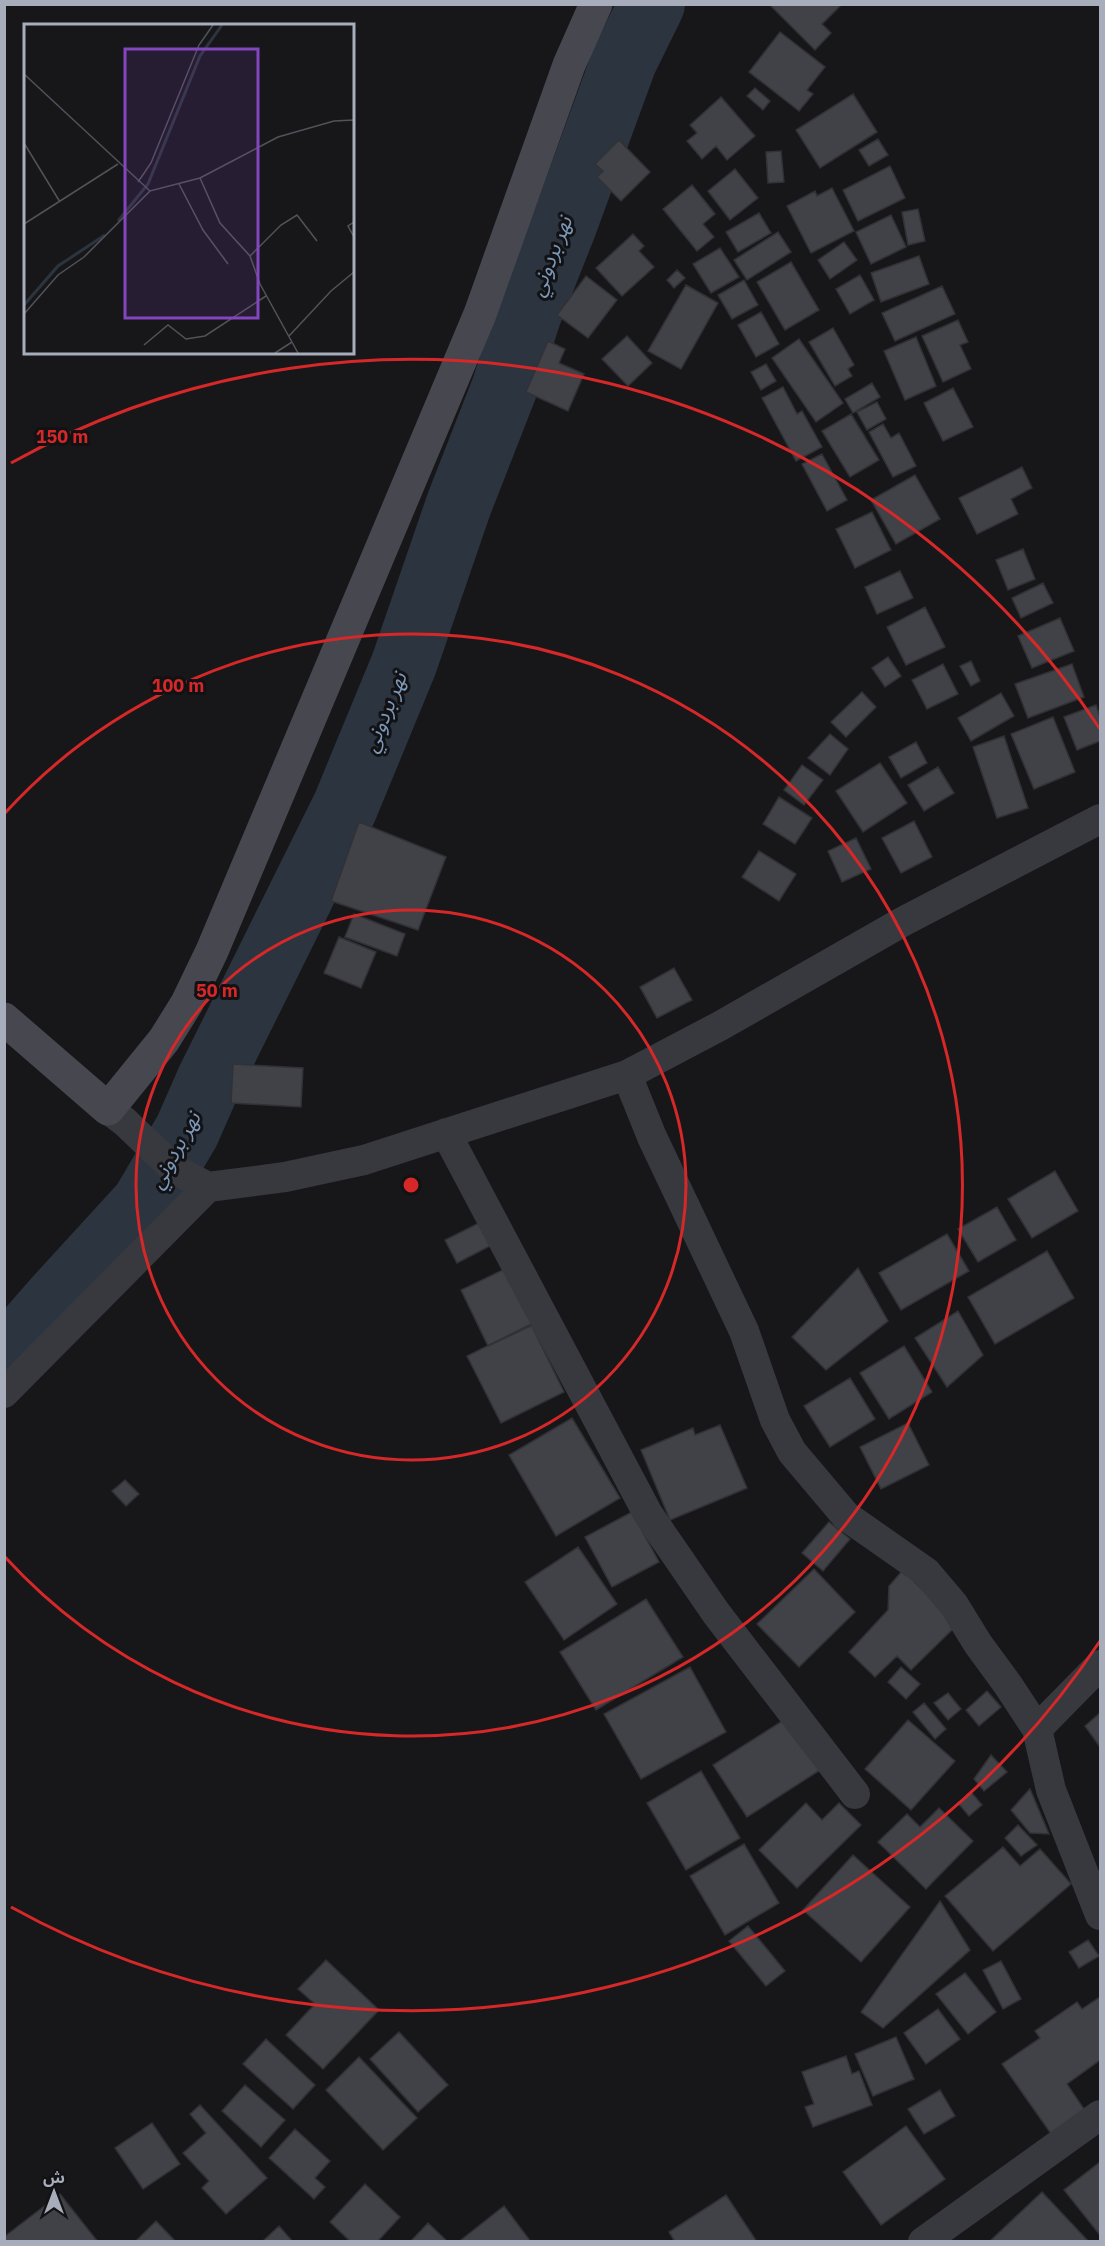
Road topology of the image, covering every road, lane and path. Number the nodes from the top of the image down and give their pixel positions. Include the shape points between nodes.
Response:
1 (596, 4) edge
2 (1101, 819) edge
3 (4, 1020) edge
4 (627, 1075) junction
5 (116, 1116) junction
6 (446, 1133) junction
7 (208, 1187) junction
8 (4, 1393) edge
9 (1101, 1665) edge
10 (1037, 1729) junction
11 (855, 1794) dead end
12 (1101, 1914) edge
13 (1101, 2115) edge
14 (923, 2241) edge

1 - 5 street via 569,65 480,314 212,951 186,1003
2 - 4 street via 904,921
3 - 5 street
4 - 6 street
4 - 10 street via 652,1137 744,1331 775,1420 792,1452 846,1516 926,1572 954,1605
5 - 7 street via 174,1169
6 - 7 street via 364,1160 285,1177
6 - 11 street via 648,1514 716,1613
7 - 8 street
9 - 10 street
10 - 12 street via 1051,1791
13 - 14 street

